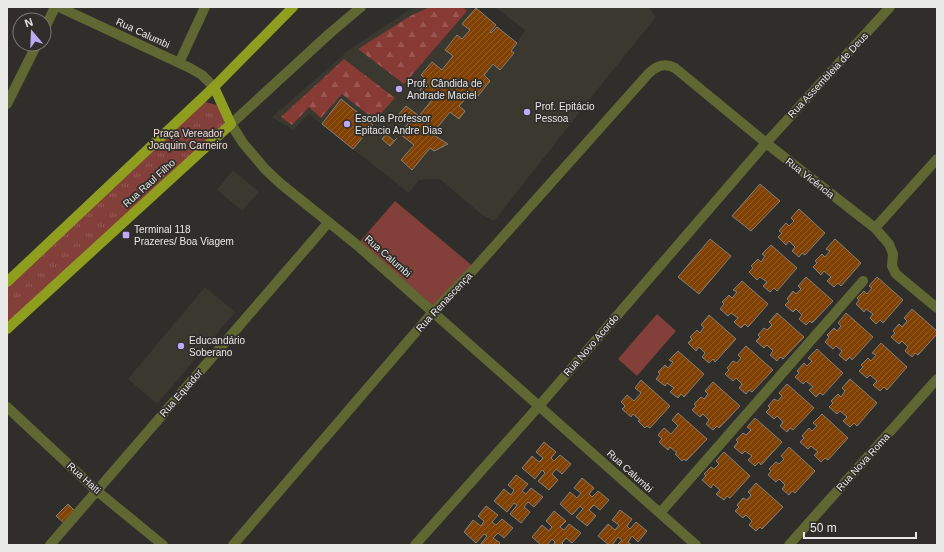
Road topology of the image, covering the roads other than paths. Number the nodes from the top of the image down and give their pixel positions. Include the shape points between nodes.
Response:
1 (59, 7) edge
2 (205, 7) edge
3 (294, 7) edge
4 (361, 7) edge
5 (890, 7) edge
6 (33, 52) edge
7 (179, 63) junction
8 (662, 66) joint
9 (214, 87) junction
10 (7, 104) edge
11 (231, 124) junction
12 (766, 143) junction
13 (937, 159) edge
14 (328, 223) junction
15 (875, 228) junction
16 (863, 281) dead end
17 (7, 282) edge
18 (937, 308) edge
19 (433, 312) junction
20 (7, 329) edge
21 (937, 379) edge
22 (539, 406) junction
23 (7, 407) edge
24 (97, 491) junction
25 (660, 513) junction
26 (50, 545) edge
27 (163, 545) edge
28 (233, 545) edge
29 (415, 545) edge
30 (696, 545) edge
31 (789, 545) edge

1 - 7 street, Rua Calumbi
2 - 7 street
3 - 9 main road
4 - 11 street, Rua Raul Filho
5 - 12 street, Rua Assembleia de Deus
6 - 10 street
7 - 9 street, Rua Calumbi via 202,75
8 - 12 street, Rua Vicência via 675,68
8 - 19 street, Rua Renascença via 649,73
9 - 11 main road, Rua Calumbi
9 - 17 main road
11 - 14 street, Rua Calumbi via 243,144 265,169
11 - 20 main road, Rua Raul Filho
12 - 15 street, Rua Vicência
12 - 22 street, Rua Novo Acordo
13 - 15 street
14 - 19 street, Rua Calumbi
14 - 24 street, Rua Equador
15 - 18 street, Rua Vicência via 890,244 893,254 892,266 896,274
16 - 25 street
19 - 22 street, Rua Calumbi
19 - 28 street, Rua Renascença
21 - 31 street, Rua Nova Roma
22 - 25 street, Rua Calumbi
22 - 29 street, Rua Novo Acordo
23 - 24 street, Rua Haiti
24 - 26 street, Rua Equador
24 - 27 street, Rua Haiti
25 - 30 street, Rua Calumbi

